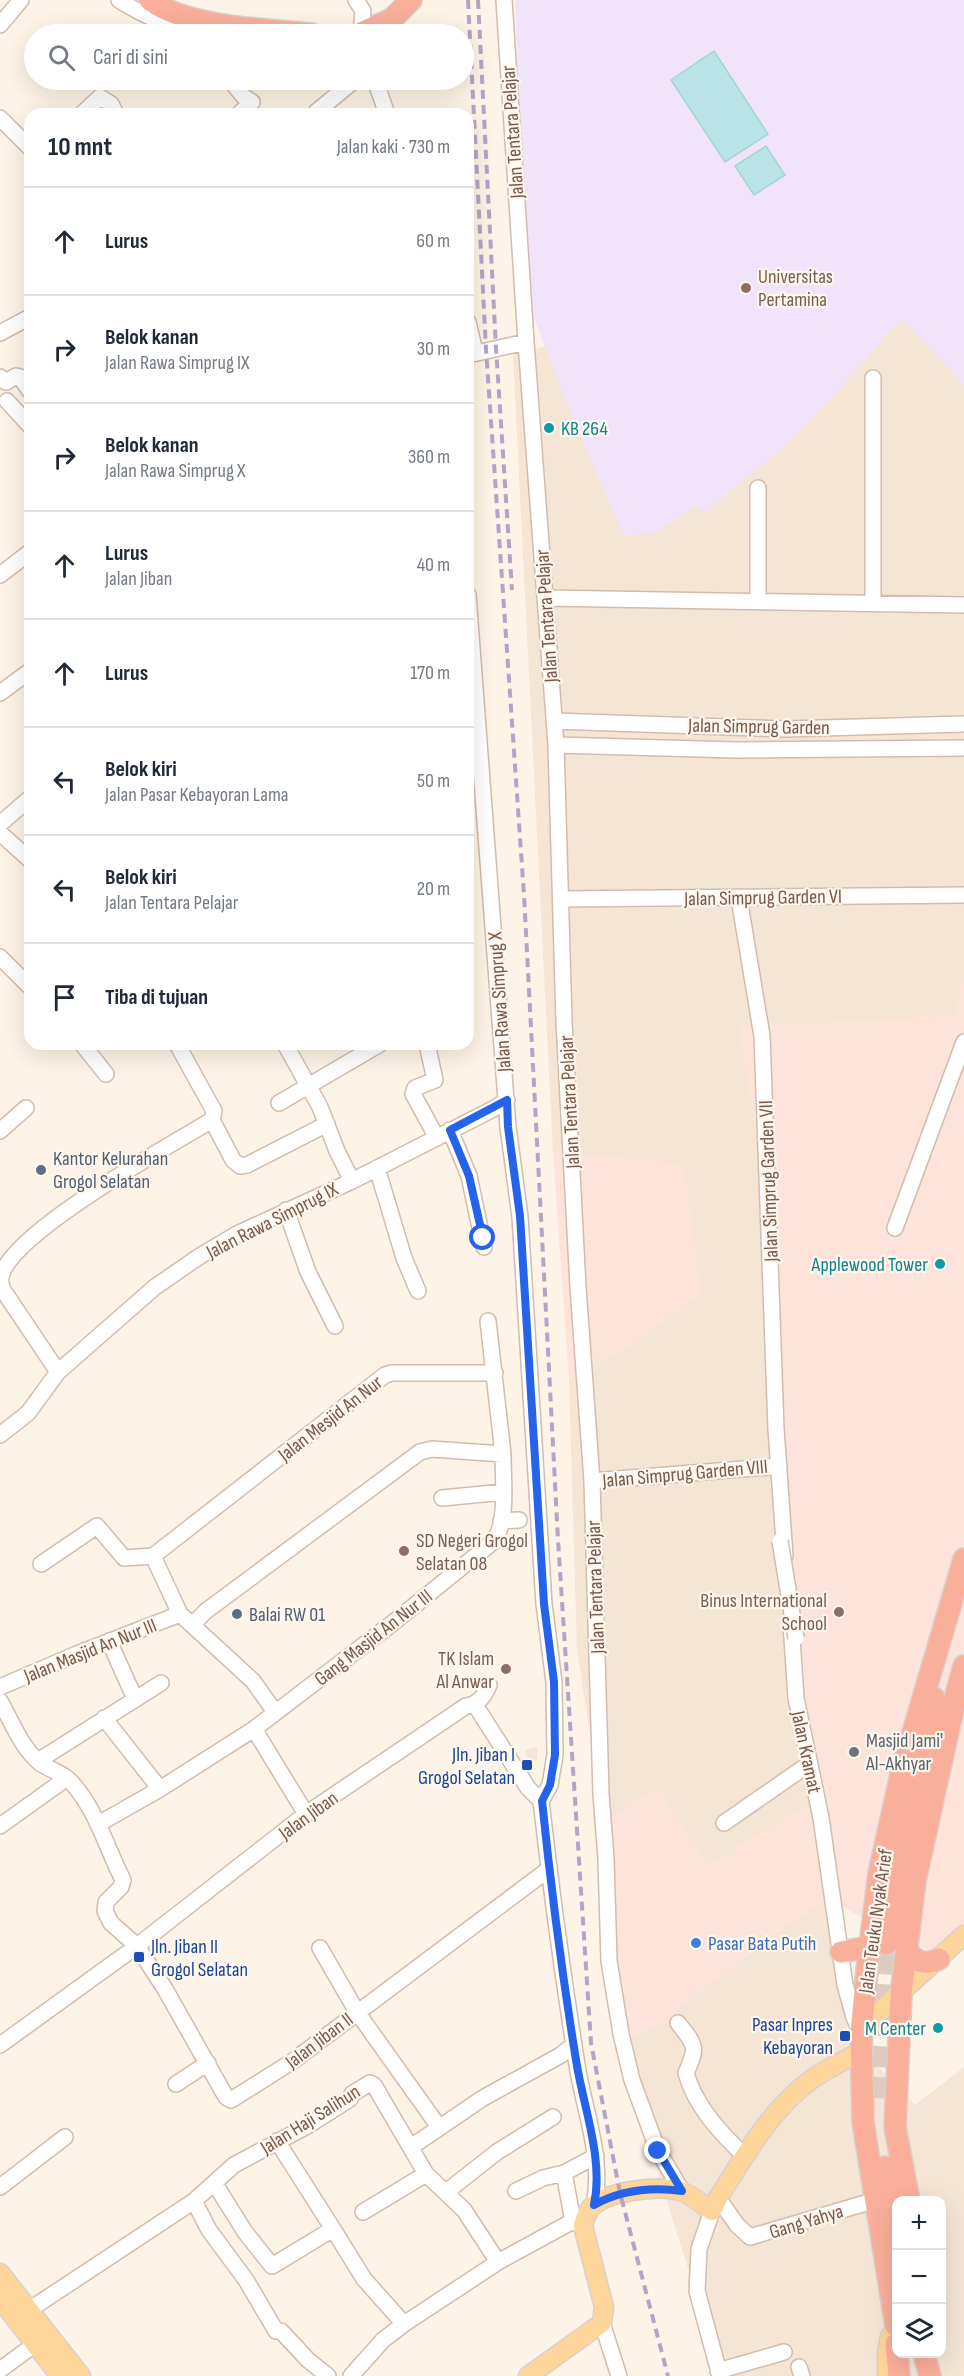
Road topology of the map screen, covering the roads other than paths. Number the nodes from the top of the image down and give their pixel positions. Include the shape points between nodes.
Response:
1 (21, 0) edge
2 (119, 0) edge
3 (150, 0) edge
4 (356, 0) edge
5 (411, 0) edge
6 (504, 0) edge
7 (162, 24) edge
8 (220, 24) edge
9 (364, 24) edge
10 (382, 24) edge
11 (0, 25) edge
12 (238, 90) edge
13 (343, 90) edge
14 (379, 90) edge
15 (88, 108) edge
16 (113, 108) edge
17 (246, 108) edge
18 (321, 108) edge
19 (385, 108) edge
20 (0, 118) edge
21 (24, 142) edge
22 (24, 320) edge
23 (0, 333) edge
24 (526, 342) junction
25 (474, 353) edge
26 (0, 377) edge
27 (873, 378) dead end
28 (24, 383) edge
29 (7, 401) dead end
30 (24, 419) edge
31 (758, 488) dead end
32 (24, 557) edge
33 (0, 575) edge
34 (545, 598) junction
35 (758, 600) junction
36 (873, 603) junction
37 (964, 605) edge
38 (24, 675) edge
39 (0, 693) edge
40 (474, 702) edge
41 (554, 721) junction
42 (964, 724) edge
43 (737, 727) junction
44 (786, 729) junction
45 (556, 745) junction
46 (964, 747) edge
47 (785, 749) junction
48 (736, 750) junction
49 (24, 803) edge
50 (0, 824) edge
51 (0, 833) edge
52 (24, 855) edge
53 (964, 895) edge
54 (739, 898) junction
55 (562, 899) junction
56 (0, 957) edge
57 (24, 981) edge
58 (964, 1042) edge
59 (87, 1050) edge
60 (180, 1050) edge
61 (288, 1050) edge
62 (370, 1050) edge
63 (428, 1050) edge
64 (106, 1074) dead end
65 (309, 1086) junction
66 (507, 1100) junction
67 (279, 1103) dead end
68 (26, 1108) dead end
69 (212, 1120) junction
70 (327, 1124) junction
71 (0, 1131) edge
72 (443, 1134) junction
73 (377, 1168) junction
74 (352, 1181) junction
75 (286, 1210) junction
76 (895, 1228) dead end
77 (484, 1247) dead end
78 (2, 1264) edge
79 (0, 1285) edge
80 (418, 1291) dead end
81 (488, 1322) dead end
82 (335, 1326) dead end
83 (58, 1372) junction
84 (495, 1374) junction
85 (0, 1435) edge
86 (503, 1454) junction
87 (773, 1466) junction
88 (592, 1481) junction
89 (504, 1492) junction
90 (442, 1498) dead end
91 (519, 1520) dead end
92 (501, 1521) junction
93 (153, 1556) junction
94 (964, 1559) edge
95 (41, 1564) dead end
96 (180, 1614) junction
97 (192, 1625) junction
98 (110, 1641) junction
99 (935, 1661) junction
100 (964, 1666) edge
101 (162, 1683) dead end
102 (489, 1685) dead end
103 (0, 1687) edge
104 (957, 1691) junction
105 (135, 1699) junction
106 (0, 1701) edge
107 (473, 1705) junction
108 (275, 1712) junction
109 (104, 1719) junction
110 (254, 1728) junction
111 (927, 1749) junction
112 (38, 1761) junction
113 (809, 1764) junction
114 (67, 1778) junction
115 (160, 1789) junction
116 (542, 1801) junction
117 (306, 1814) junction
118 (99, 1823) junction
119 (724, 1823) dead end
120 (0, 1826) edge
121 (549, 1869) junction
122 (964, 1935) edge
123 (137, 1946) junction
124 (887, 1946) junction
125 (320, 1948) dead end
126 (844, 1951) junction
127 (939, 1959) junction
128 (867, 1970) junction
129 (903, 1971) junction
130 (901, 1995) junction
131 (357, 2012) junction
132 (678, 2023) dead end
133 (861, 2039) junction
134 (573, 2044) junction
135 (0, 2045) edge
136 (897, 2055) junction
137 (208, 2063) junction
138 (176, 2084) dead end
139 (876, 2098) tunnel mouth
140 (553, 2117) dead end
141 (439, 2127) junction
142 (65, 2137) dead end
143 (277, 2141) junction
144 (411, 2147) junction
145 (596, 2156) junction
146 (745, 2156) junction
147 (426, 2174) junction
148 (564, 2174) junction
149 (215, 2184) junction
150 (0, 2187) edge
151 (516, 2191) dead end
152 (682, 2191) junction
153 (446, 2192) junction
154 (908, 2196) edge
155 (876, 2200) junction
156 (195, 2201) junction
157 (892, 2202) edge
158 (715, 2204) junction
159 (594, 2205) junction
160 (363, 2212) dead end
161 (578, 2224) junction
162 (333, 2229) junction
163 (498, 2262) junction
164 (0, 2273) edge
165 (0, 2299) edge
166 (892, 2304) edge
167 (29, 2310) junction
168 (602, 2323) junction
169 (404, 2324) junction
170 (892, 2334) edge
171 (41, 2339) junction
172 (784, 2352) dead end
173 (892, 2356) edge
174 (925, 2358) edge
175 (934, 2358) edge
176 (900, 2360) edge
177 (0, 2370) edge
178 (719, 2373) edge
179 (60, 2376) edge
180 (81, 2376) edge
181 (328, 2376) edge
182 (351, 2376) edge
183 (528, 2376) edge
184 (619, 2376) edge
185 (916, 2376) edge
186 (930, 2376) edge
187 (935, 2376) edge

1 - 11 street
2 - 7 street
3 - 8 highway via 165,9
4 - 9 street via 363,11
5 - 10 highway
6 - 24 street, Jalan Tentara Pelajar
12 - 17 street via 252,102
13 - 18 street
14 - 19 street
15 - 16 street via 100,97
20 - 21 street
22 - 23 street
24 - 25 street
24 - 34 street, Jalan Tentara Pelajar
26 - 28 street via 6,382 16,376
27 - 36 street
29 - 30 street
31 - 35 street
32 - 33 street
34 - 35 street
34 - 41 street, Jalan Tentara Pelajar
35 - 36 street
36 - 37 street
38 - 39 street
40 - 66 street, Jalan Rawa Simprug X
41 - 43 street, Jalan Simprug Garden
41 - 45 street, Jalan Tentara Pelajar
42 - 44 street, Jalan Simprug Garden
43 - 44 street, Jalan Simprug Garden
43 - 48 street
44 - 47 street
45 - 48 street, Jalan Simprug Garden
45 - 55 street, Jalan Tentara Pelajar
46 - 47 street, Jalan Simprug Garden
47 - 48 street, Jalan Simprug Garden
49 - 50 street
51 - 52 street
53 - 54 street, Jalan Simprug Garden VI
54 - 55 street, Jalan Simprug Garden VI
54 - 87 street, Jalan Simprug Garden VII via 762,1036
55 - 88 street, Jalan Tentara Pelajar via 564,1021
56 - 57 street
58 - 76 street
59 - 64 street
60 - 69 street via 214,1111
61 - 65 street
62 - 65 street
63 - 72 street via 435,1080 415,1088 413,1094
65 - 67 street
65 - 70 street
66 - 72 street, Jalan Rawa Simprug IX
66 - 116 street, Jalan Rawa Simprug X via 520,1216 544,1604 554,1682 555,1755 550,1785
68 - 71 street
69 - 70 street via 240,1166
69 - 78 street via 106,1183
70 - 74 street
72 - 73 street, Jalan Rawa Simprug IX
72 - 77 street via 469,1176
73 - 74 street, Jalan Rawa Simprug IX
73 - 80 street
74 - 75 street, Jalan Rawa Simprug IX
75 - 82 street via 308,1272
75 - 83 street, Jalan Rawa Simprug IX via 237,1234 152,1290
78 - 79 street
79 - 83 street
81 - 84 street
83 - 85 street, Jalan Rawa Simprug IX via 28,1413
84 - 86 street
84 - 93 street, Jalan Mesjid An Nur via 385,1375
86 - 89 street, Gang Masjid An Nur III
86 - 97 street via 432,1449 420,1452
87 - 88 street, Jalan Simprug Garden VIII
87 - 113 street, Jalan Kramat via 796,1698
87 - 126 street, bridge via 780,1541
88 - 152 street, Jalan Tentara Pelajar via 609,1961 632,2080 658,2151
89 - 90 street
89 - 92 street, Gang Masjid An Nur III
91 - 92 street
92 - 108 street, Gang Masjid An Nur III via 494,1541 461,1569
93 - 95 street via 124,1558 97,1526
93 - 96 street
94 - 99 highway, Jalan Teuku Nyak Arief
96 - 97 street
96 - 98 street, Jalan Masjid An Nur III
97 - 108 street via 253,1681
98 - 103 street, Jalan Masjid An Nur III
98 - 105 street
99 - 111 highway
99 - 124 highway, Jalan Teuku Nyak Arief via 902,1770 879,1874
100 - 104 highway, Jalan Teuku Nyak Arief
101 - 105 street
102 - 107 street
104 - 111 highway
104 - 124 highway, Jalan Teuku Nyak Arief via 915,1881
105 - 109 street
106 - 112 street
107 - 116 street via 528,1788
107 - 117 street, Jalan Jiban
108 - 110 street, Gang Masjid An Nur III
109 - 112 street
109 - 115 street
110 - 115 street, Gang Masjid An Nur III
110 - 117 street
111 - 124 highway
112 - 114 street
113 - 119 street
113 - 126 street, Jalan Kramat
114 - 118 street
114 - 120 street
115 - 118 street, Gang Masjid An Nur III
116 - 121 street
117 - 123 street, Jalan Jiban
118 - 123 street, Jalan Jiban II via 123,1880 106,1902 105,1911 111,1923
121 - 131 street, Jalan Jiban II
121 - 134 street
122 - 127 main road
123 - 135 street, Jalan Jiban
123 - 137 street, Jalan Jiban II
124 - 126 highway
124 - 127 highway via 922,1962
124 - 128 highway, Jalan Teuku Nyak Arief
124 - 129 highway, Jalan Teuku Nyak Arief
125 - 131 street
126 - 133 street
127 - 130 main road
128 - 129 highway via 875,1978 887,1981
128 - 133 highway, Jalan Teuku Nyak Arief
129 - 130 highway, Jalan Teuku Nyak Arief
130 - 133 main road via 876,2015
130 - 136 highway, Jalan Teuku Nyak Arief
131 - 137 street, Jalan Jiban II via 293,2061 231,2100
131 - 141 street
132 - 146 street via 693,2045 694,2059 686,2073 701,2106
133 - 136 highway
133 - 146 main road via 775,2113
133 - 155 highway, Jalan Teuku Nyak Arief via 863,2122
134 - 141 street via 561,2055
134 - 145 street
136 - 154 highway, Jalan Teuku Nyak Arief via 895,2127
137 - 138 street
139 - 157 highway
140 - 153 street via 497,2152
141 - 144 street
142 - 150 street
143 - 144 street, Jalan Haji Salihun via 350,2099 370,2082
143 - 149 street, Jalan Haji Salihun via 234,2165
143 - 162 street
144 - 147 street
145 - 148 street
145 - 159 street via 598,2188
146 - 158 main road
147 - 153 street
147 - 160 street
148 - 151 street via 543,2178
148 - 161 street
149 - 156 street, Jalan Haji Salihun
149 - 162 street via 272,2266
152 - 158 main road
152 - 159 main road via 661,2188 620,2193
153 - 163 street via 464,2210
155 - 158 street, Gang Yahya via 750,2237
155 - 166 highway, Jalan Teuku Nyak Arief
156 - 167 street, Jalan Haji Salihun
156 - 181 street via 209,2230 246,2280 276,2331 281,2331
158 - 178 street via 699,2249 697,2291
159 - 161 main road
161 - 163 street
161 - 168 main road via 604,2307
162 - 169 street via 364,2279
163 - 169 street
164 - 167 main road
165 - 171 main road
167 - 171 main road
168 - 183 main road
168 - 184 street
169 - 182 street via 383,2340
170 - 173 main road via 887,2354
171 - 177 street
171 - 179 main road
171 - 180 main road
172 - 178 street
174 - 186 highway
175 - 187 highway
176 - 185 highway

